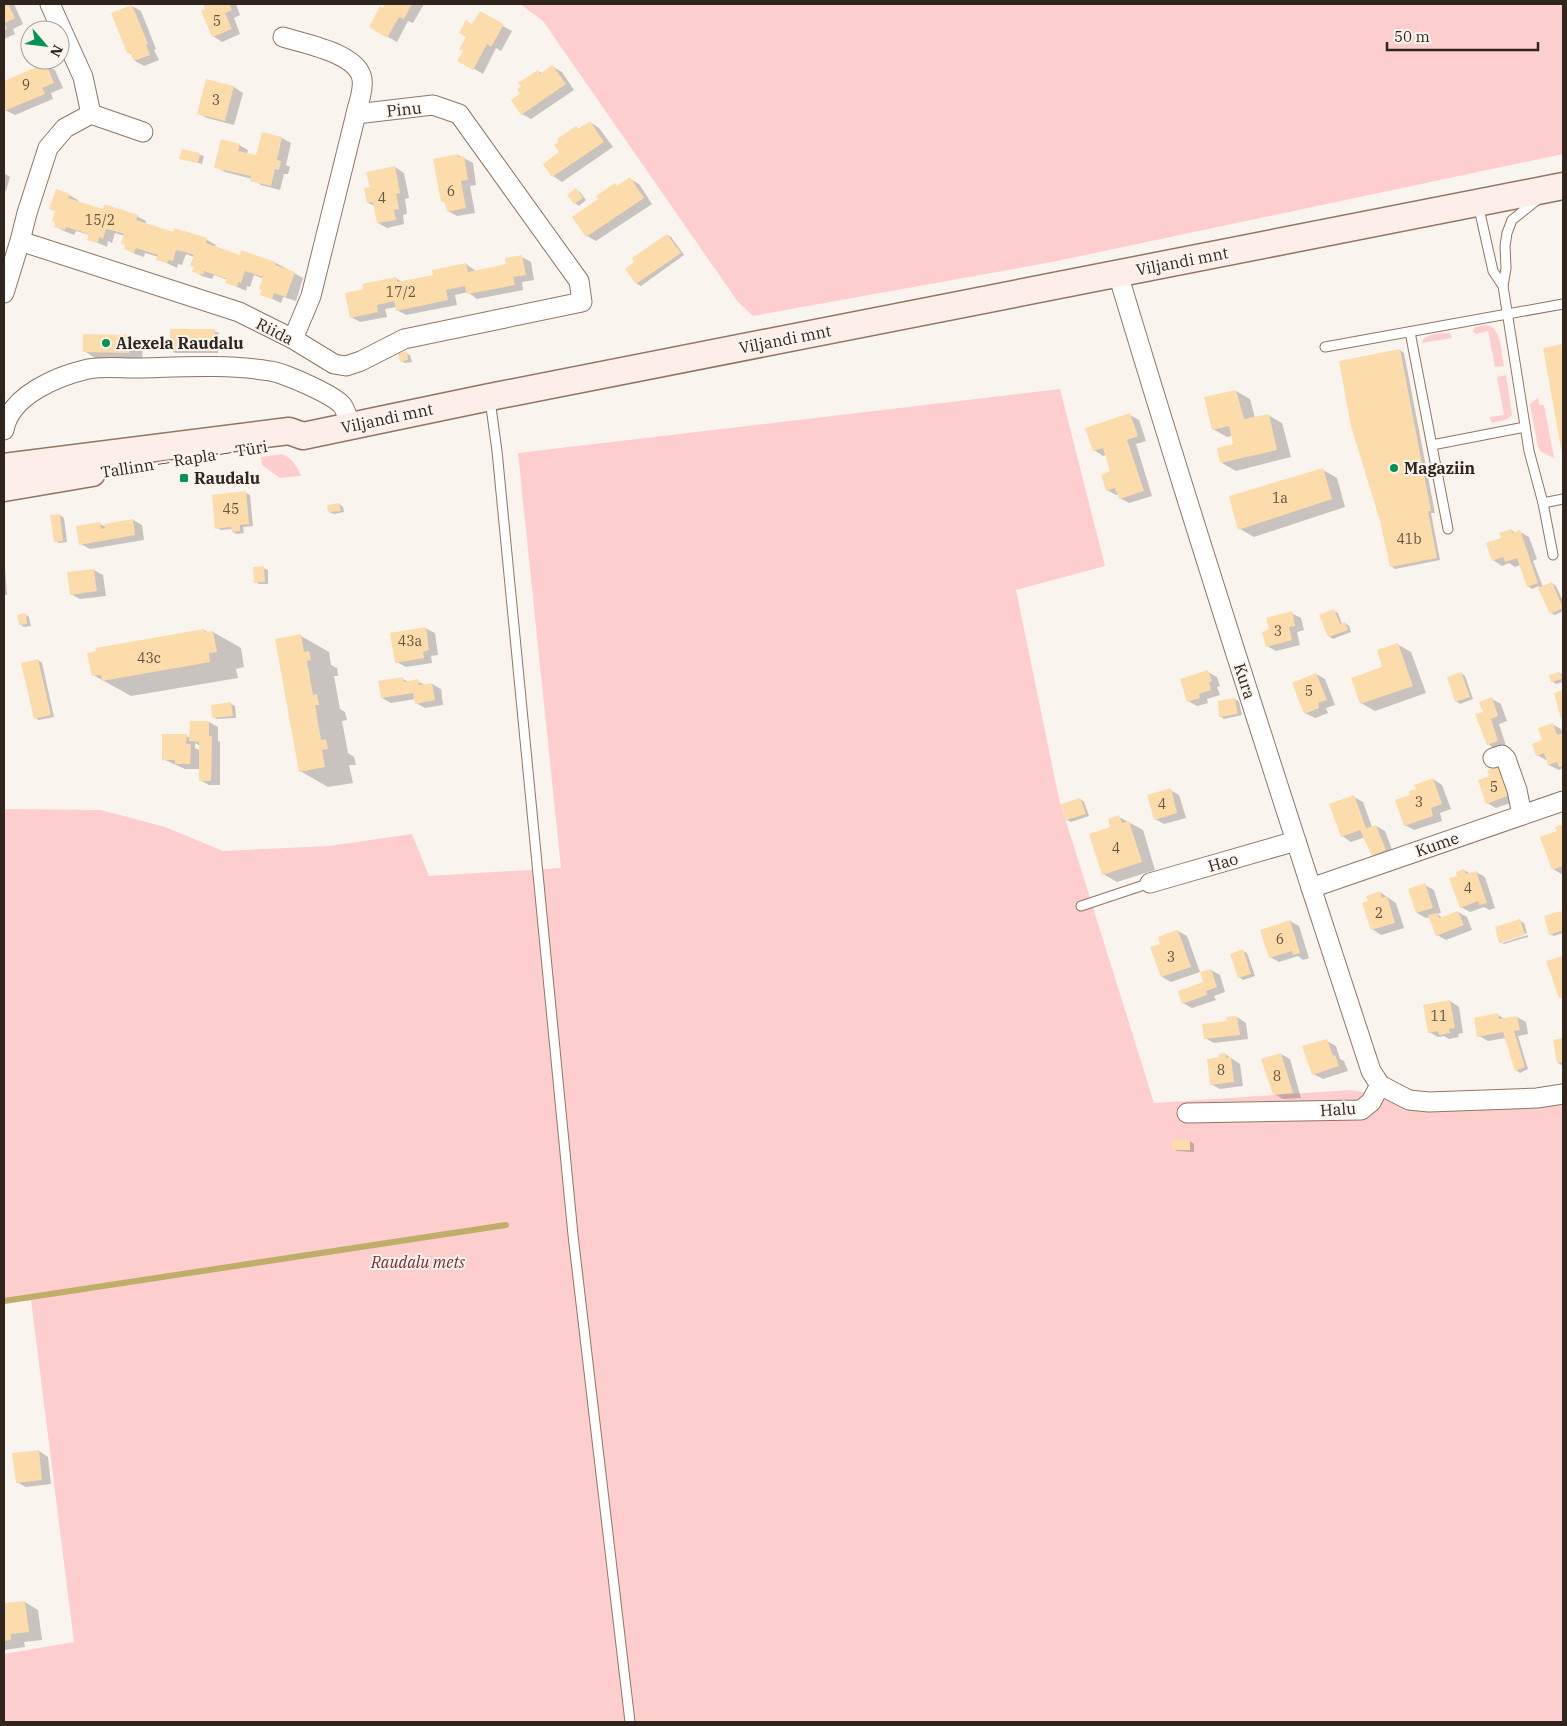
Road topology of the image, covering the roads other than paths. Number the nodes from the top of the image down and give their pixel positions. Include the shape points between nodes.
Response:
1 (50, 4) edge
2 (282, 37) dead end
3 (91, 114) junction
4 (356, 114) junction
5 (143, 132) dead end
6 (1558, 188) edge
7 (1478, 203) junction
8 (20, 241) junction
9 (1118, 274) junction
10 (1503, 286) junction
11 (4, 293) edge
12 (582, 302) joint
13 (1563, 304) edge
14 (1508, 314) junction
15 (1410, 332) junction
16 (293, 339) junction
17 (1325, 347) dead end
18 (490, 397) junction
19 (10, 398) edge
20 (351, 426) junction
21 (1525, 427) junction
22 (4, 430) edge
23 (304, 436) junction
24 (1432, 445) junction
25 (4, 467) edge
26 (4, 488) edge
27 (1563, 499) edge
28 (1543, 503) junction
29 (1448, 529) dead end
30 (1553, 555) dead end
31 (1493, 758) dead end
32 (1563, 801) edge
33 (1522, 815) junction
34 (1296, 840) junction
35 (1150, 883) joint
36 (1311, 888) junction
37 (1081, 906) dead end
38 (1380, 1085) junction
39 (1563, 1094) edge
40 (1187, 1113) dead end
41 (630, 1722) edge

1 - 3 street via 83,77
2 - 4 street via 325,49 359,70 362,81
3 - 5 street
3 - 8 street via 66,128 48,148
4 - 12 street, Pinu via 433,105 459,114 579,281
4 - 16 street via 311,296
6 - 7 main road, Viljandi mnt
6 - 10 lane via 1512,220 1505,246
7 - 9 main road, Viljandi mnt
7 - 10 lane via 1494,271
8 - 11 street
8 - 16 street, Riida via 238,312
9 - 18 main road, Viljandi mnt
9 - 34 street, Kura
10 - 14 lane
12 - 16 street, Riida via 404,339 346,366 334,364
13 - 14 lane
14 - 15 lane
14 - 21 lane
15 - 17 lane
15 - 24 lane
18 - 20 main road, Viljandi mnt
18 - 41 lane via 573,1235
19 - 20 street via 90,369 244,368 272,371 322,392 342,405
19 - 22 street
20 - 23 main road, Viljandi mnt
21 - 24 lane
21 - 28 lane
23 - 25 main road, Viljandi mnt via 289,431
23 - 26 main road, Tallinn — Rapla — Türi via 286,444
24 - 29 lane
27 - 28 lane
28 - 30 lane
31 - 33 street via 1502,755 1506,759
32 - 33 street, Kume
33 - 36 street, Kume
34 - 35 street, Hao
34 - 36 street, Kura
35 - 37 lane
36 - 38 street, Kura via 1371,1071
38 - 39 street via 1409,1100 1430,1102
38 - 40 street, Halu via 1371,1102 1361,1110

